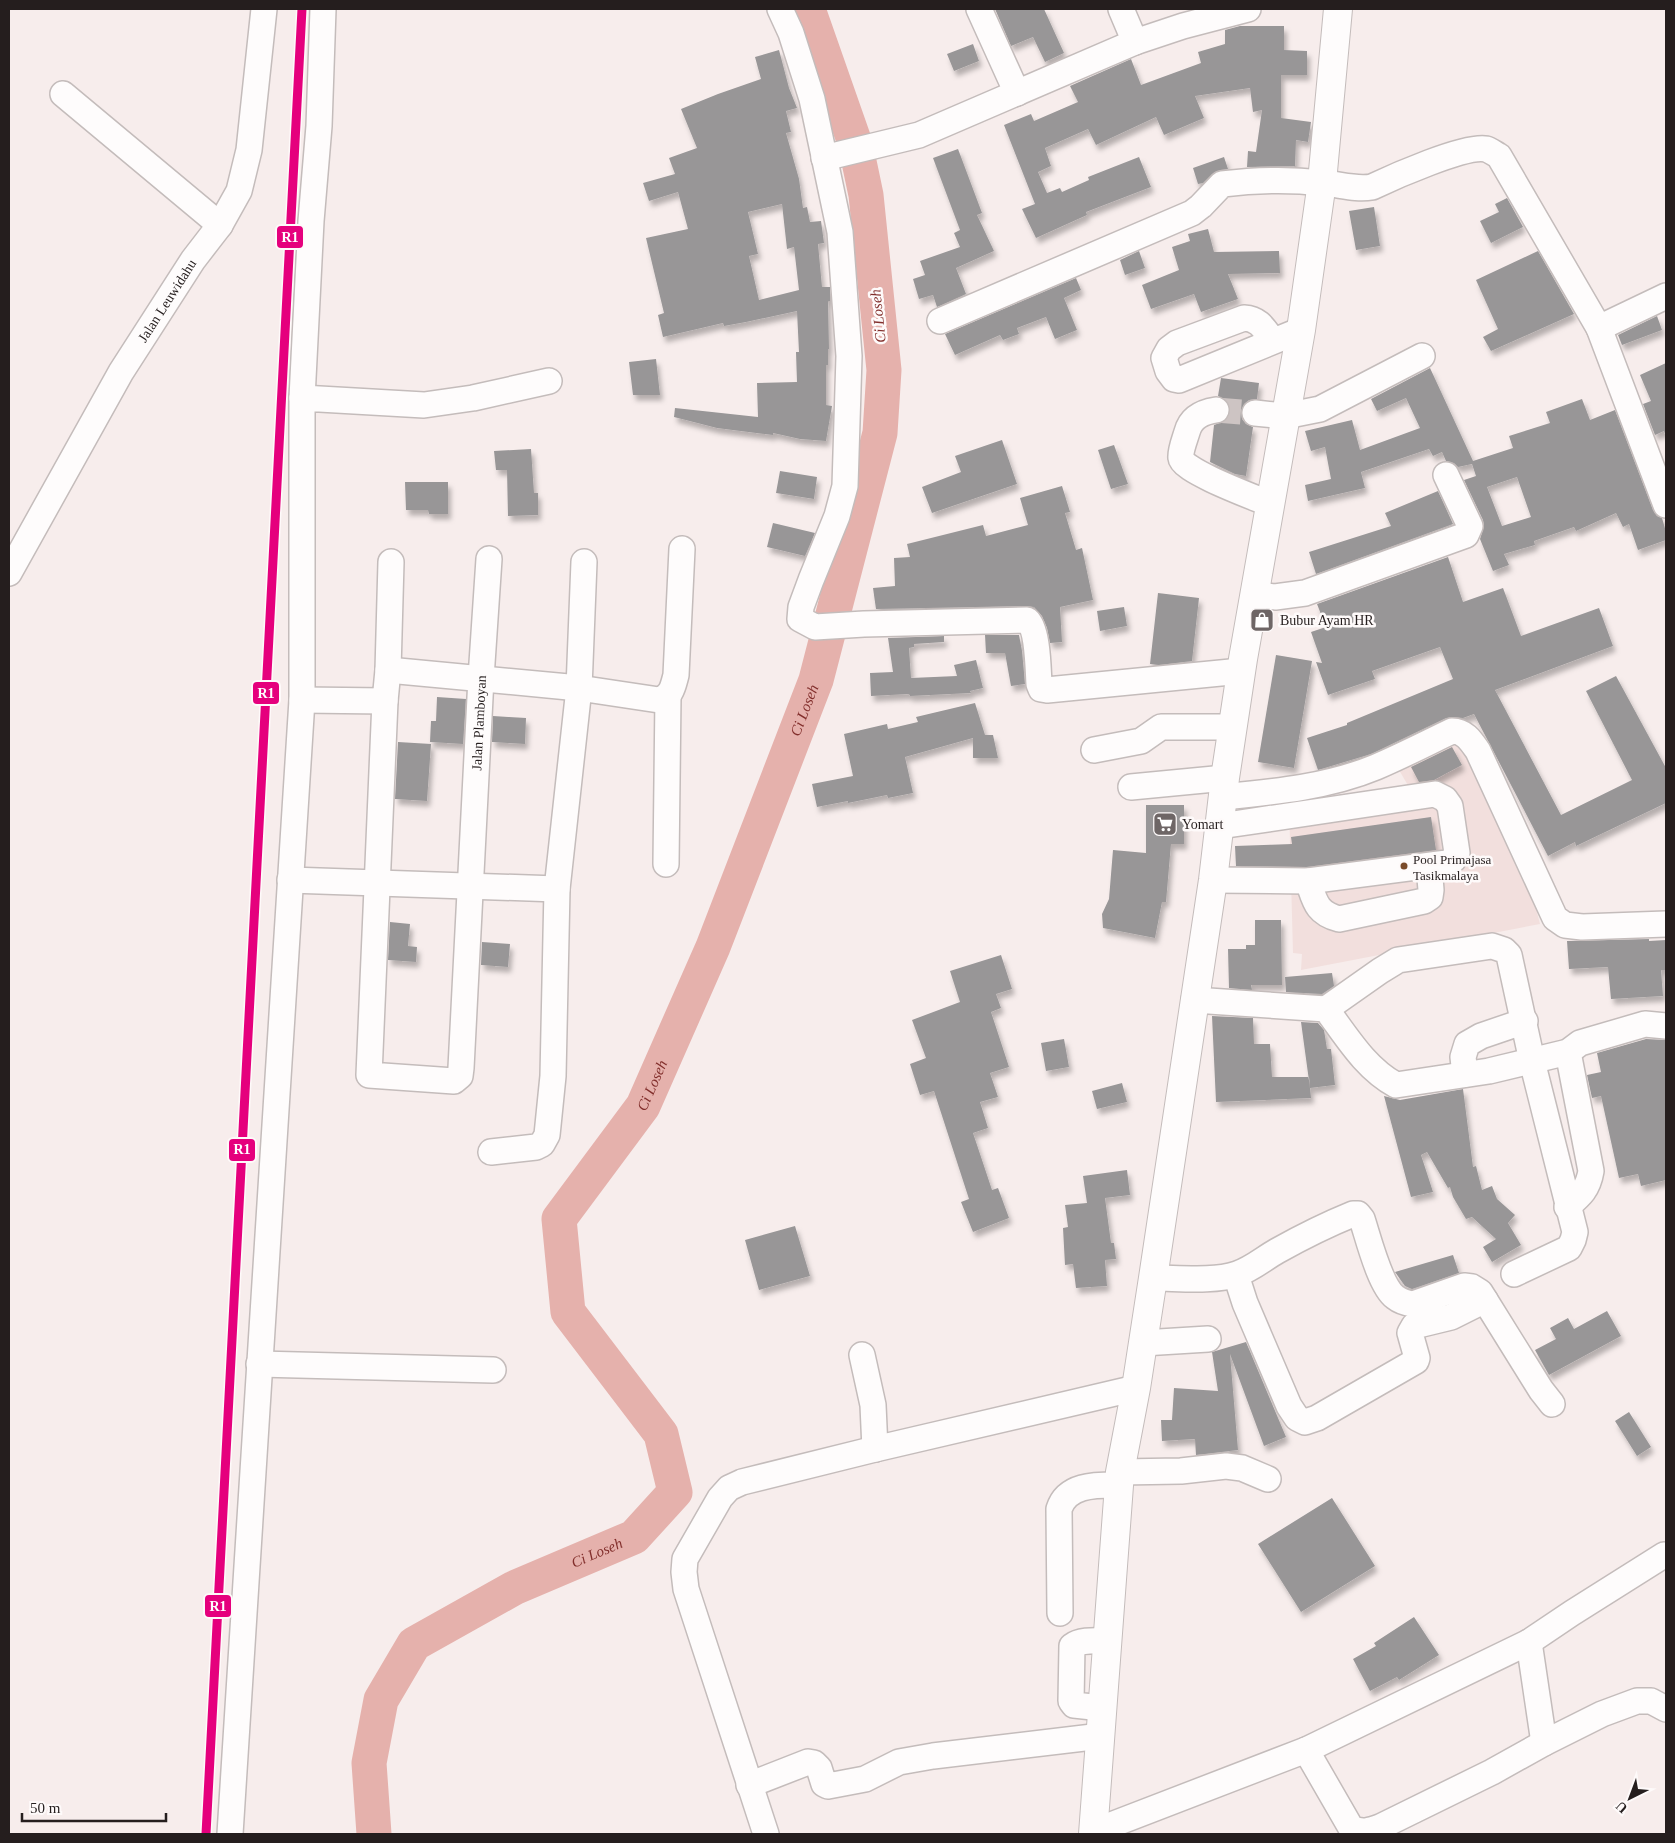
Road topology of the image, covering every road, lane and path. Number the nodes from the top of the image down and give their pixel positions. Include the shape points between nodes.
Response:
1 (264, 9) edge
2 (323, 9) edge
3 (780, 9) edge
4 (979, 9) edge
5 (1121, 9) edge
6 (1248, 9) edge
7 (1338, 9) edge
8 (1135, 42) junction
9 (1017, 93) junction
10 (63, 94) dead end
11 (824, 158) junction
12 (1322, 182) junction
13 (220, 225) junction
14 (1666, 296) edge
15 (940, 321) dead end
16 (1599, 328) junction
17 (1301, 330) junction
18 (1273, 341) dead end
19 (1422, 356) dead end
20 (549, 381) dead end
21 (302, 398) junction
22 (1216, 410) tunnel mouth
23 (1255, 413) tunnel mouth
24 (1285, 416) junction
25 (1446, 475) dead end
26 (1270, 504) junction
27 (1666, 505) edge
28 (682, 549) dead end
29 (489, 559) dead end
30 (391, 562) dead end
31 (584, 562) dead end
32 (9, 573) edge
33 (1254, 594) junction
34 (388, 670) junction
35 (1241, 671) junction
36 (481, 678) junction
37 (579, 688) junction
38 (668, 696) junction
39 (302, 700) junction
40 (385, 701) junction
41 (1232, 727) junction
42 (1094, 750) dead end
43 (1131, 788) dead end
44 (1224, 788) junction
45 (1220, 826) junction
46 (666, 864) dead end
47 (1429, 866) junction
48 (290, 880) junction
49 (1213, 880) junction
50 (377, 881) junction
51 (1308, 881) junction
52 (470, 886) junction
53 (558, 889) junction
54 (1666, 924) edge
55 (1194, 1000) junction
56 (1326, 1009) junction
57 (1525, 1021) junction
58 (1666, 1026) edge
59 (1568, 1052) junction
60 (1532, 1061) junction
61 (1466, 1074) junction
62 (491, 1152) dead end
63 (1567, 1206) junction
64 (1236, 1274) junction
65 (1514, 1274) dead end
66 (1153, 1278) junction
67 (1486, 1300) junction
68 (1208, 1339) dead end
69 (1143, 1343) junction
70 (862, 1355) dead end
71 (259, 1364) junction
72 (493, 1370) dead end
73 (1136, 1388) junction
74 (1552, 1404) dead end
75 (875, 1448) junction
76 (1119, 1478) junction
77 (1268, 1479) dead end
78 (1664, 1556) dead end
79 (1060, 1613) dead end
80 (1529, 1642) junction
81 (1666, 1709) edge
82 (1101, 1736) junction
83 (1544, 1743) junction
84 (1306, 1750) junction
85 (749, 1784) junction
86 (1093, 1833) edge
87 (230, 1834) edge
88 (766, 1834) edge

1 - 13 street, Jalan Leuwidahu via 249,150 239,191
2 - 21 street
3 - 11 street via 812,99
4 - 9 street
5 - 8 street
6 - 8 street
7 - 12 highway
8 - 9 street
9 - 11 street via 919,135
10 - 13 street
11 - 35 street via 840,232 849,356 845,486 842,502 814,568 800,619 814,627 1027,620 1034,633 1039,684 1041,689 1047,690
12 - 15 street via 1222,184 1192,213
12 - 16 street via 1372,187 1454,153 1487,149 1499,156
12 - 17 highway
13 - 32 street, Jalan Leuwidahu via 193,260 121,372
14 - 16 street
16 - 27 street
17 - 18 street
17 - 24 highway
19 - 24 street via 1326,406
20 - 21 street via 424,405
21 - 39 street
22 - 26 street via 1203,412 1188,427 1181,458 1183,464
23 - 24 street
24 - 26 highway
25 - 33 street via 1470,526 1466,535 1305,593 1275,597
26 - 33 highway
28 - 38 street via 676,675
29 - 36 street, Jalan Plamboyan
30 - 34 street
31 - 37 street
33 - 35 highway
34 - 36 street
34 - 40 street
35 - 41 highway
36 - 37 street
36 - 52 street, Jalan Plamboyan
37 - 38 street via 659,700
37 - 53 street
38 - 46 street
39 - 40 street
39 - 48 street
40 - 50 street
41 - 42 street via 1161,727 1140,741
41 - 44 highway
43 - 44 street
44 - 45 highway
44 - 54 street via 1285,791 1351,776 1452,731 1459,731 1478,751 1555,918 1565,925 1582,927
45 - 47 street via 1435,794 1450,806 1457,853 1447,863
45 - 49 highway
47 - 51 street
47 - 51 street via 1430,897 1424,901 1339,919 1320,911
48 - 50 street
48 - 71 street
49 - 51 street
49 - 55 highway
50 - 52 street
50 - 52 street, Jalan Plamboyan via 369,1076 454,1082 462,1068
52 - 53 street
53 - 62 street via 553,1076 547,1135 536,1147
55 - 56 street
55 - 66 highway
56 - 57 street via 1398,960 1492,946 1509,955
56 - 61 street via 1365,1061 1396,1085
57 - 60 street
57 - 61 street via 1467,1044 1463,1057
58 - 59 street via 1645,1024 1580,1043
59 - 60 street
59 - 63 street via 1592,1171 1583,1194
60 - 61 street
60 - 63 street
63 - 65 street via 1575,1232 1569,1248
64 - 66 street via 1202,1279
64 - 67 street via 1319,1228 1358,1214 1384,1282 1395,1297 1413,1304 1464,1286 1480,1292
64 - 67 street via 1289,1406 1297,1418 1305,1422 1416,1361 1410,1333 1414,1326 1451,1317
66 - 69 highway
67 - 74 street
68 - 69 street
69 - 73 highway
70 - 75 street via 873,1405
71 - 72 street
71 - 87 street
73 - 75 street
73 - 76 highway
75 - 85 street via 729,1488 685,1559 686,1589
76 - 77 street via 1234,1466
76 - 79 street via 1070,1492 1062,1501 1059,1509
76 - 82 highway
78 - 80 street
80 - 83 street
80 - 84 street
81 - 83 street via 1651,1702 1637,1701 1602,1714
82 - 85 street via 899,1762 866,1779 828,1786 824,1784 819,1768 808,1762
82 - 86 highway
83 - 84 street via 1380,1827 1359,1832 1351,1828
84 - 86 street
85 - 88 street

